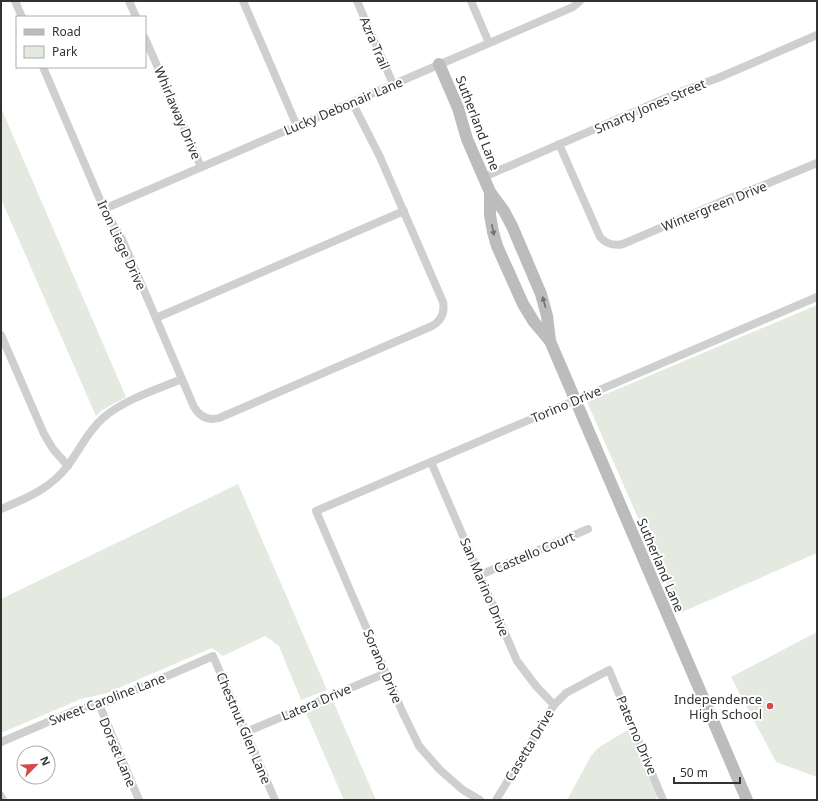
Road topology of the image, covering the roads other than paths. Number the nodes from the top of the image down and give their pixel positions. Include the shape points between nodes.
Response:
1 (15, 1) edge
2 (129, 1) edge
3 (243, 1) edge
4 (357, 1) edge
5 (471, 1) edge
6 (580, 1) edge
7 (22, 16) edge
8 (136, 16) edge
9 (817, 35) edge
10 (146, 40) edge
11 (489, 43) junction
12 (439, 64) junction
13 (44, 68) edge
14 (393, 84) junction
15 (352, 102) junction
16 (297, 126) junction
17 (559, 144) junction
18 (817, 163) edge
19 (201, 167) junction
20 (484, 177) junction
21 (490, 192) junction
22 (104, 208) junction
23 (404, 211) junction
24 (522, 249) junction
25 (503, 258) junction
26 (817, 297) edge
27 (156, 318) junction
28 (1, 335) edge
29 (550, 341) junction
30 (182, 379) junction
31 (575, 400) junction
32 (431, 462) junction
33 (68, 466) junction
34 (1, 509) edge
35 (316, 510) joint
36 (588, 528) dead end
37 (480, 575) junction
38 (213, 656) joint
39 (609, 670) joint
40 (386, 673) junction
41 (99, 704) junction
42 (554, 704) junction
43 (246, 732) junction
44 (1, 742) edge
45 (1, 796) edge
46 (3, 800) edge
47 (139, 800) edge
48 (275, 800) edge
49 (480, 800) edge
50 (496, 800) edge
51 (663, 800) edge
52 (747, 800) edge

1 - 7 street
2 - 8 street
3 - 16 street
4 - 14 street, Azra Trail
5 - 11 street
6 - 11 street, Lucky Debonair Lane via 573,7
9 - 17 street, Smarty Jones Street
10 - 19 street, Whirlaway Drive
11 - 12 street, Lucky Debonair Lane
12 - 14 street, Lucky Debonair Lane
12 - 20 street, Sutherland Lane
13 - 22 street, Iron Liege Drive
14 - 15 street, Lucky Debonair Lane
15 - 16 street, Lucky Debonair Lane
15 - 23 street via 380,156
16 - 19 street, Lucky Debonair Lane
17 - 18 street, Wintergreen Drive via 598,233 603,241 617,245
17 - 20 street, Smarty Jones Street
19 - 22 street, Lucky Debonair Lane
20 - 21 street, Sutherland Lane
21 - 24 street, Sutherland Lane via 504,210
21 -> 25 street, Sutherland Lane via 492,227
22 - 27 street, Iron Liege Drive via 122,239
23 - 27 street
23 - 30 street, Iron Liege Drive via 443,302 443,312 438,322 219,418 206,418 196,410
24 - 25 street
29 -> 24 street, Sutherland Lane via 544,302
25 - 29 street, Sutherland Lane via 523,304
26 - 31 street, Torino Drive
27 - 30 street, Iron Liege Drive
28 - 33 street via 44,434
29 - 31 street, Sutherland Lane
30 - 33 street via 126,403 104,417 87,435
31 - 32 street, Torino Drive
31 - 52 street, Sutherland Lane
32 - 35 street, Torino Drive
32 - 37 street, San Marino Drive
33 - 34 street via 41,490
35 - 40 street, Sorano Drive
36 - 37 street, Castello Court
37 - 42 street, San Marino Drive via 517,661
38 - 41 street, Sweet Caroline Lane
38 - 43 street, Chestnut Glen Lane
39 - 42 street, Casetta Drive via 566,693
39 - 51 street, Paterno Drive
40 - 43 street, Latera Drive
40 - 49 street, Sorano Drive via 419,746 440,770 463,790
41 - 44 street, Sweet Caroline Lane via 76,710
41 - 47 street, Dorset Lane
42 - 50 street, Casetta Drive
43 - 48 street, Chestnut Glen Lane
45 - 46 street

